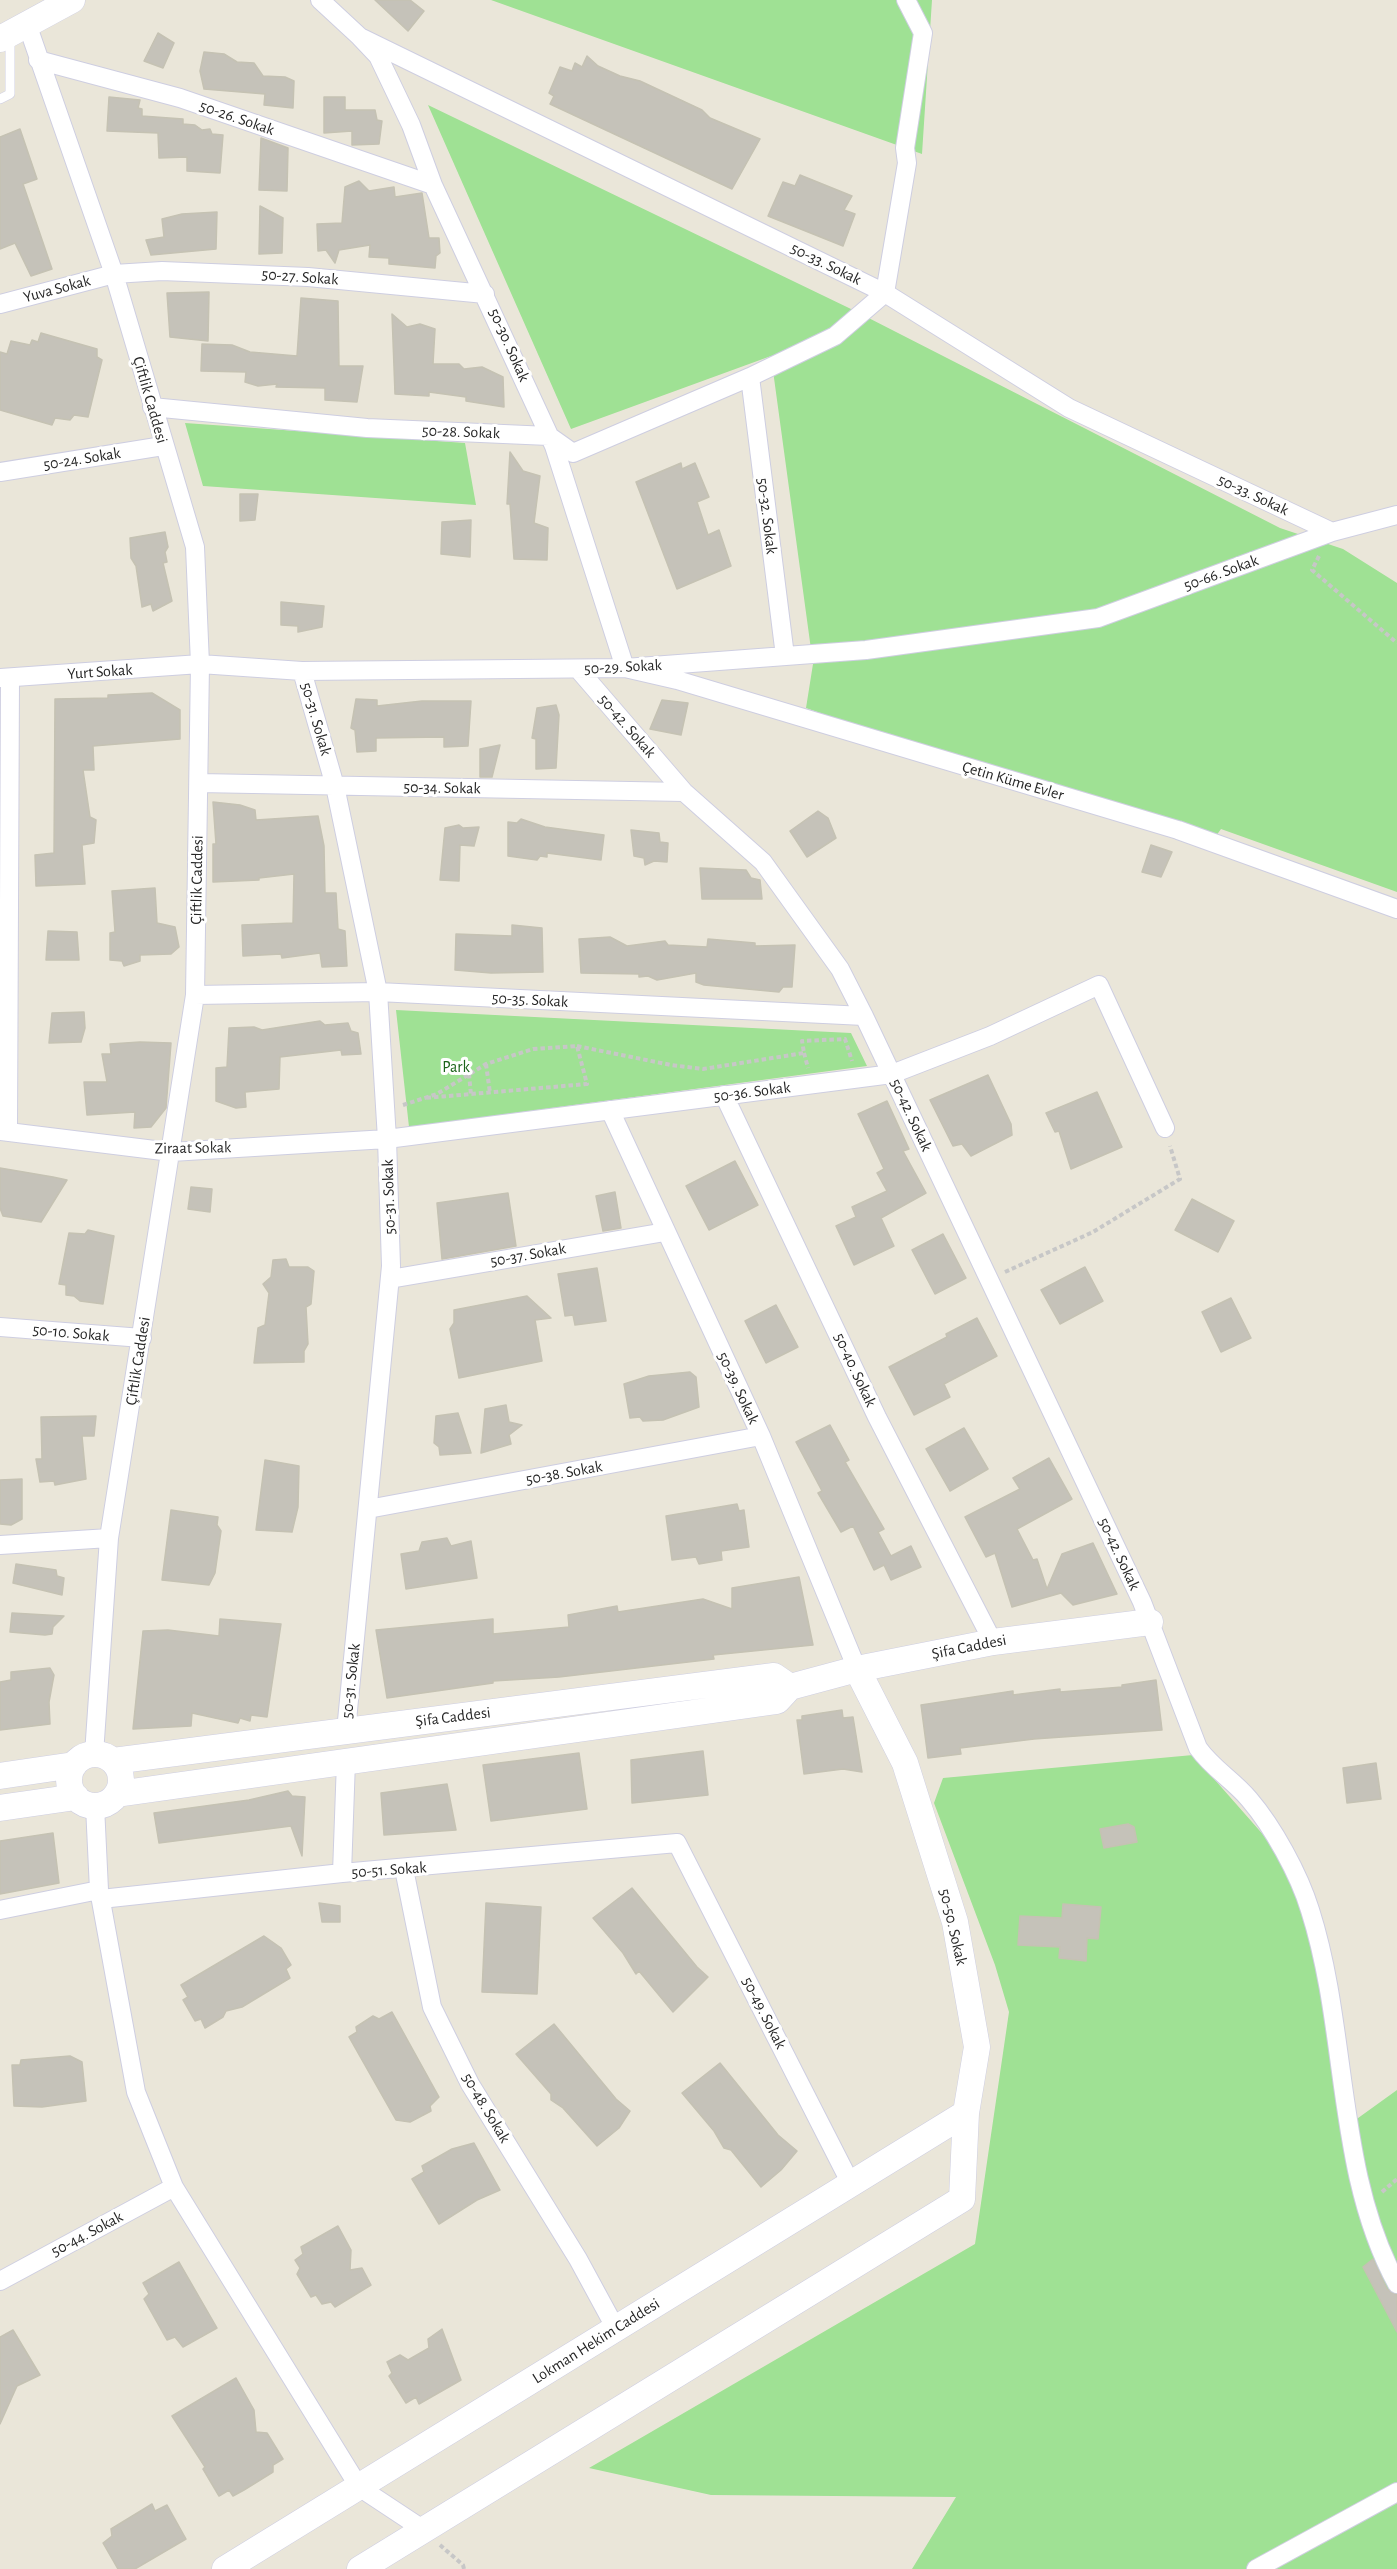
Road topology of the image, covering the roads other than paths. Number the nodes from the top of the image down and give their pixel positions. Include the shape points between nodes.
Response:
1 (72, 0) edge
2 (320, 0) edge
3 (906, 0) edge
4 (12, 32) edge
5 (360, 37) junction
6 (38, 60) junction
7 (0, 99) edge
8 (433, 184) junction
9 (114, 274) junction
10 (885, 293) junction
11 (485, 294) junction
12 (0, 304) edge
13 (750, 376) junction
14 (152, 407) junction
15 (549, 436) junction
16 (163, 446) junction
17 (0, 472) edge
18 (1397, 515) edge
19 (1332, 532) junction
20 (1044, 625) joint
21 (785, 656) junction
22 (200, 664) junction
23 (625, 668) junction
24 (578, 669) junction
25 (302, 671) junction
26 (5, 678) edge
27 (199, 783) junction
28 (335, 786) junction
29 (684, 792) junction
30 (1397, 909) edge
31 (378, 992) junction
32 (195, 994) junction
33 (864, 1016) junction
34 (892, 1074) junction
35 (724, 1095) junction
36 (610, 1110) junction
37 (1165, 1128) road end
38 (4, 1132) edge
39 (387, 1139) junction
40 (171, 1152) junction
41 (665, 1232) junction
42 (390, 1278) junction
43 (0, 1327) edge
44 (142, 1338) junction
45 (761, 1436) junction
46 (368, 1509) junction
47 (109, 1538) junction
48 (0, 1545) edge
49 (1150, 1622) junction
50 (993, 1642) junction
51 (857, 1670) junction
52 (790, 1687) junction
53 (346, 1731) junction
54 (94, 1760) junction
55 (346, 1761) junction
56 (0, 1776) edge
57 (96, 1799) junction
58 (0, 1808) edge
59 (677, 1843) joint
60 (404, 1869) junction
61 (342, 1873) junction
62 (100, 1894) junction
63 (0, 1910) edge
64 (966, 2113) junction
65 (851, 2184) junction
66 (174, 2187) junction
67 (0, 2281) edge
68 (1397, 2284) edge
69 (616, 2329) junction
70 (359, 2487) junction
71 (1397, 2492) edge
72 (424, 2530) junction
73 (225, 2569) edge
74 (360, 2569) edge
75 (1256, 2569) edge

1 - 4 street
2 - 5 street, 50-33. Sokak
3 - 10 street via 924,33
4 - 6 street, Çiftlik Caddesi
4 - 7 lane via 10,94
5 - 8 street, 50-30. Sokak via 378,56 411,125
5 - 10 street, 50-33. Sokak
6 - 8 street, 50-26. Sokak via 180,98
6 - 9 street, Çiftlik Caddesi
8 - 11 street, 50-30. Sokak
9 - 11 street, 50-27. Sokak via 162,271 308,277
9 - 12 street, Yuva Sokak
9 - 14 street, Çiftlik Caddesi
10 - 13 street via 835,336
10 - 19 street, 50-33. Sokak via 1069,408
11 - 15 street, 50-30. Sokak
13 - 15 street via 573,453
13 - 21 street, 50-32. Sokak
14 - 15 street, 50-28. Sokak via 367,428
14 - 16 street, Çiftlik Caddesi
15 - 23 street, 50-30. Sokak
16 - 17 street, 50-24. Sokak
16 - 22 street, Çiftlik Caddesi via 195,547
18 - 19 street, 50-66. Sokak
19 - 20 street, 50-66. Sokak via 1098,618
20 - 21 street, 50-29. Sokak via 866,650
21 - 23 street, 50-29. Sokak
22 - 25 street, 50-29. Sokak
22 - 26 street, Yurt Sokak
22 - 27 street, Çiftlik Caddesi
23 - 24 street, 50-29. Sokak
23 - 30 street, Çetin Küme Evler via 677,680 1178,830
24 - 25 street, 50-29. Sokak
24 - 29 street, 50-42. Sokak
25 - 28 street, 50-31. Sokak
26 - 38 street
27 - 28 street, 50-34. Sokak
27 - 32 street, Çiftlik Caddesi
28 - 29 street, 50-34. Sokak
28 - 31 street, 50-31. Sokak
29 - 33 street, 50-42. Sokak via 763,862 840,969
31 - 32 street, 50-35. Sokak
31 - 33 street, 50-35. Sokak
31 - 39 street, 50-31. Sokak
32 - 40 street, Çiftlik Caddesi
33 - 34 street, 50-42. Sokak
34 - 35 street, 50-36. Sokak
34 - 37 street, 50-36. Sokak via 990,1036 1099,985
34 - 49 street, 50-42. Sokak
35 - 36 street, 50-36. Sokak
35 - 50 street, 50-40. Sokak via 877,1417
36 - 39 street, 50-36. Sokak
36 - 41 street, 50-39. Sokak
38 - 40 street, Ziraat Sokak
39 - 40 street, Ziraat Sokak
39 - 42 street, 50-31. Sokak
40 - 44 street, Çiftlik Caddesi
41 - 42 street, 50-37. Sokak
41 - 45 street, 50-39. Sokak
42 - 46 street, 50-31. Sokak
43 - 44 street, 50-10. Sokak
44 - 47 street, Çiftlik Caddesi
45 - 46 street, 50-38. Sokak
45 - 51 street, 50-39. Sokak
46 - 53 street, 50-31. Sokak
47 - 48 street
47 - 54 street, Çiftlik Caddesi
49 - 50 street, Şifa Caddesi
49 - 68 street, 50-42. Sokak via 1198,1748 1265,1819 1310,1908 1324,1966 1361,2185 1381,2255
50 - 51 street, Şifa Caddesi
51 - 52 street, Şifa Caddesi
51 - 64 street, 50-50. Sokak via 905,1763 955,1922 977,2047
52 - 53 street, Şifa Caddesi via 774,1676
52 - 55 street, Şifa Caddesi via 777,1701
53 - 54 street, Şifa Caddesi
54 - 56 street, Şifa Caddesi
54 - 57 street via 69,1782
54 - 57 street via 121,1775
55 - 57 street, Şifa Caddesi
55 - 61 street
57 - 58 street, Şifa Caddesi
57 - 62 street
59 - 60 street, 50-51. Sokak
59 - 65 street, 50-49. Sokak
60 - 61 street, 50-51. Sokak
60 - 69 street, 50-48. Sokak via 432,2007 470,2084 578,2259
61 - 62 street, 50-51. Sokak
62 - 63 street, 50-51. Sokak
62 - 66 street via 136,2092
64 - 65 street, Lokman Hekim Caddesi
64 - 72 street, 50-50. Sokak via 962,2199
65 - 69 street, Lokman Hekim Caddesi
66 - 67 street, 50-44. Sokak
66 - 70 street
69 - 70 street, Lokman Hekim Caddesi
70 - 72 street
70 - 73 street, Lokman Hekim Caddesi
71 - 75 street
72 - 74 street

